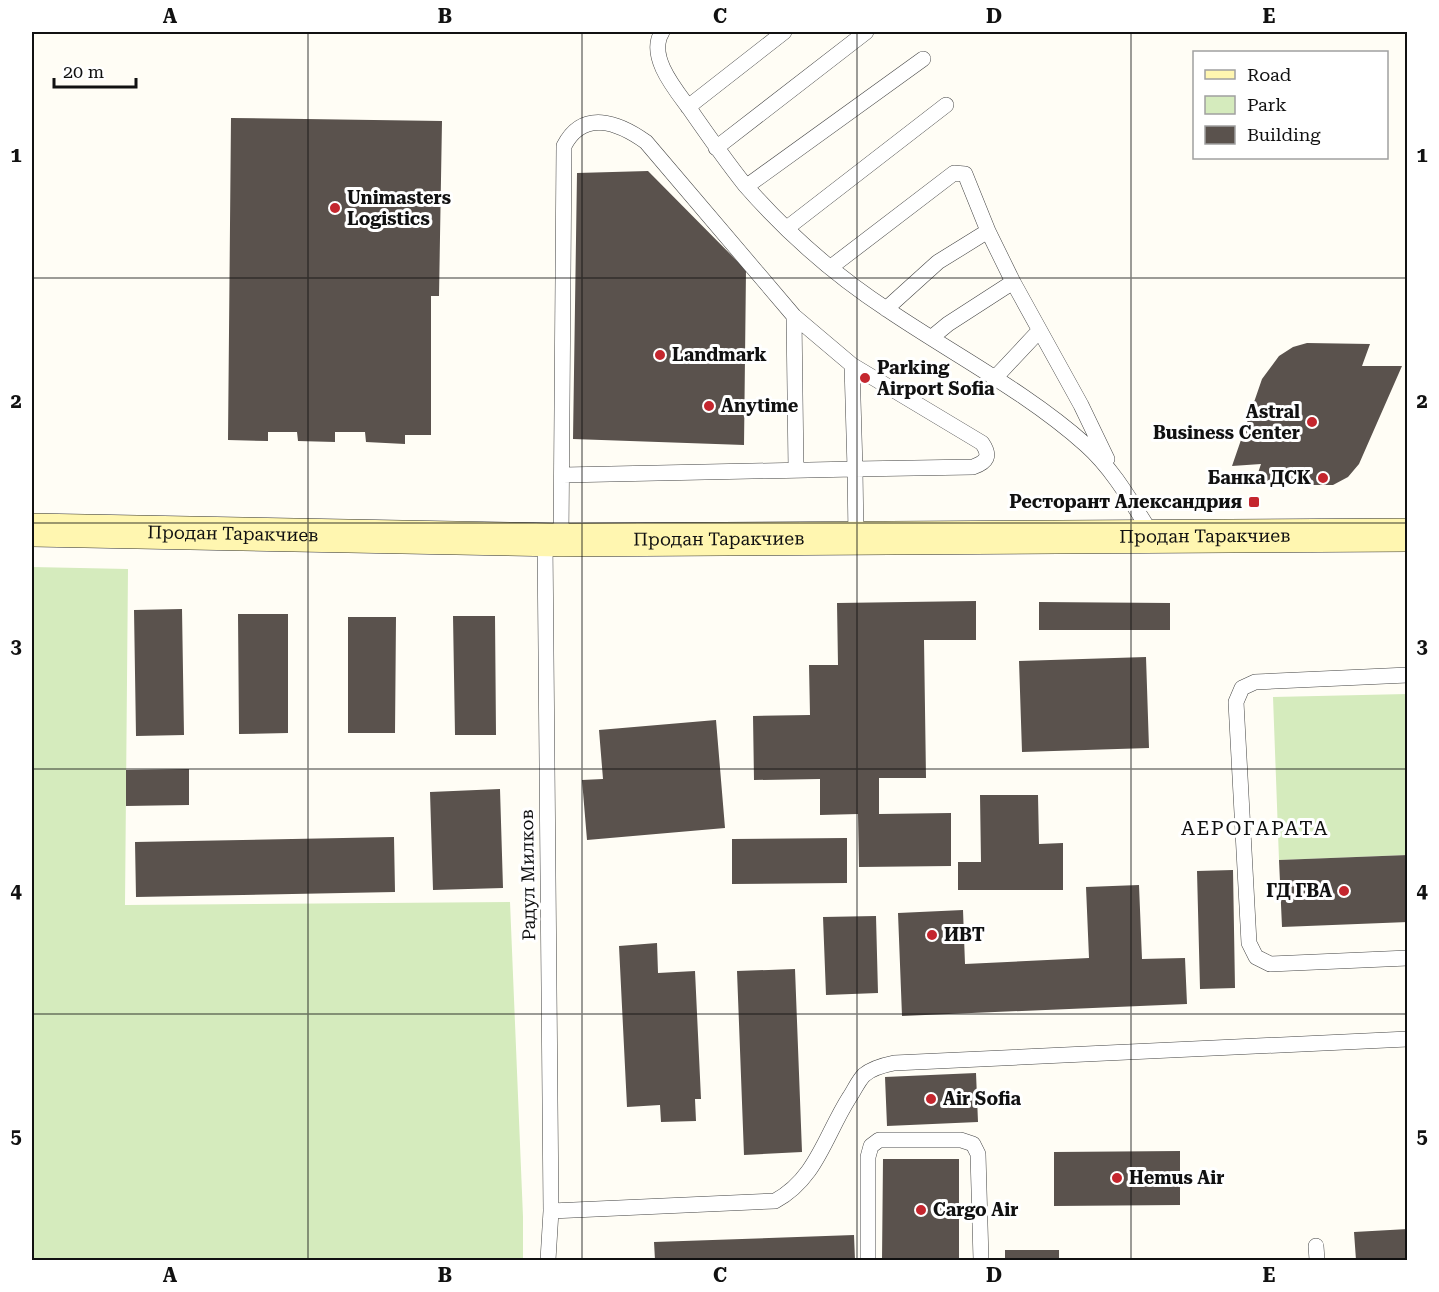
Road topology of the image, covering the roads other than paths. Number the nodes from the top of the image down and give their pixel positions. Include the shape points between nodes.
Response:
1 (662, 32) edge
2 (784, 32) edge
3 (866, 32) edge
4 (923, 59) dead end
5 (946, 105) dead end
6 (688, 107) junction
7 (716, 148) junction
8 (747, 186) junction
9 (787, 228) junction
10 (988, 231) junction
11 (831, 267) junction
12 (1013, 282) junction
13 (886, 309) junction
14 (794, 316) junction
15 (1039, 332) junction
16 (931, 338) junction
17 (852, 364) junction
18 (994, 379) junction
19 (855, 469) junction
20 (796, 470) junction
21 (563, 475) junction
22 (1119, 483) junction
23 (32, 530) edge
24 (1407, 535) edge
25 (1153, 536) junction
26 (856, 537) junction
27 (553, 540) junction
28 (1407, 675) edge
29 (1407, 958) edge
30 (1407, 1039) edge
31 (551, 1211) junction
32 (548, 1260) edge
33 (868, 1260) edge
34 (981, 1260) edge

1 - 6 lane via 658,50 663,68
2 - 6 lane
3 - 7 lane
4 - 8 lane
5 - 9 lane
6 - 7 lane
7 - 8 lane
8 - 9 lane
9 - 11 lane
10 - 11 lane via 965,174 954,173
10 - 12 lane
10 - 13 lane via 938,262
11 - 13 lane
12 - 15 lane
12 - 16 lane
13 - 16 lane
14 - 17 lane, Радул Милков
14 - 20 lane
14 - 21 lane, Радул Милков via 646,142 623,128 599,121 574,131 564,146
15 - 18 lane
15 - 22 lane via 1082,405
16 - 18 lane
17 - 19 lane
17 - 19 lane, Радул Милков via 987,449 983,464 973,467
18 - 22 lane via 1088,446
19 - 20 lane
19 - 26 lane
20 - 21 lane
21 - 27 lane, Радул Милков
22 - 25 lane
23 - 27 street, Продан Таракчиев
24 - 25 street, Продан Таракчиев
25 - 26 street, Продан Таракчиев
26 - 27 street, Продан Таракчиев
27 - 31 lane, Радул Милков
28 - 29 lane via 1255,682 1242,688 1236,702 1249,943 1256,957 1270,964
30 - 31 lane via 894,1063 877,1067 864,1076 803,1181 775,1202
31 - 32 lane, Радул Милков
33 - 34 lane via 871,1146 879,1140 961,1140 973,1144 978,1154

